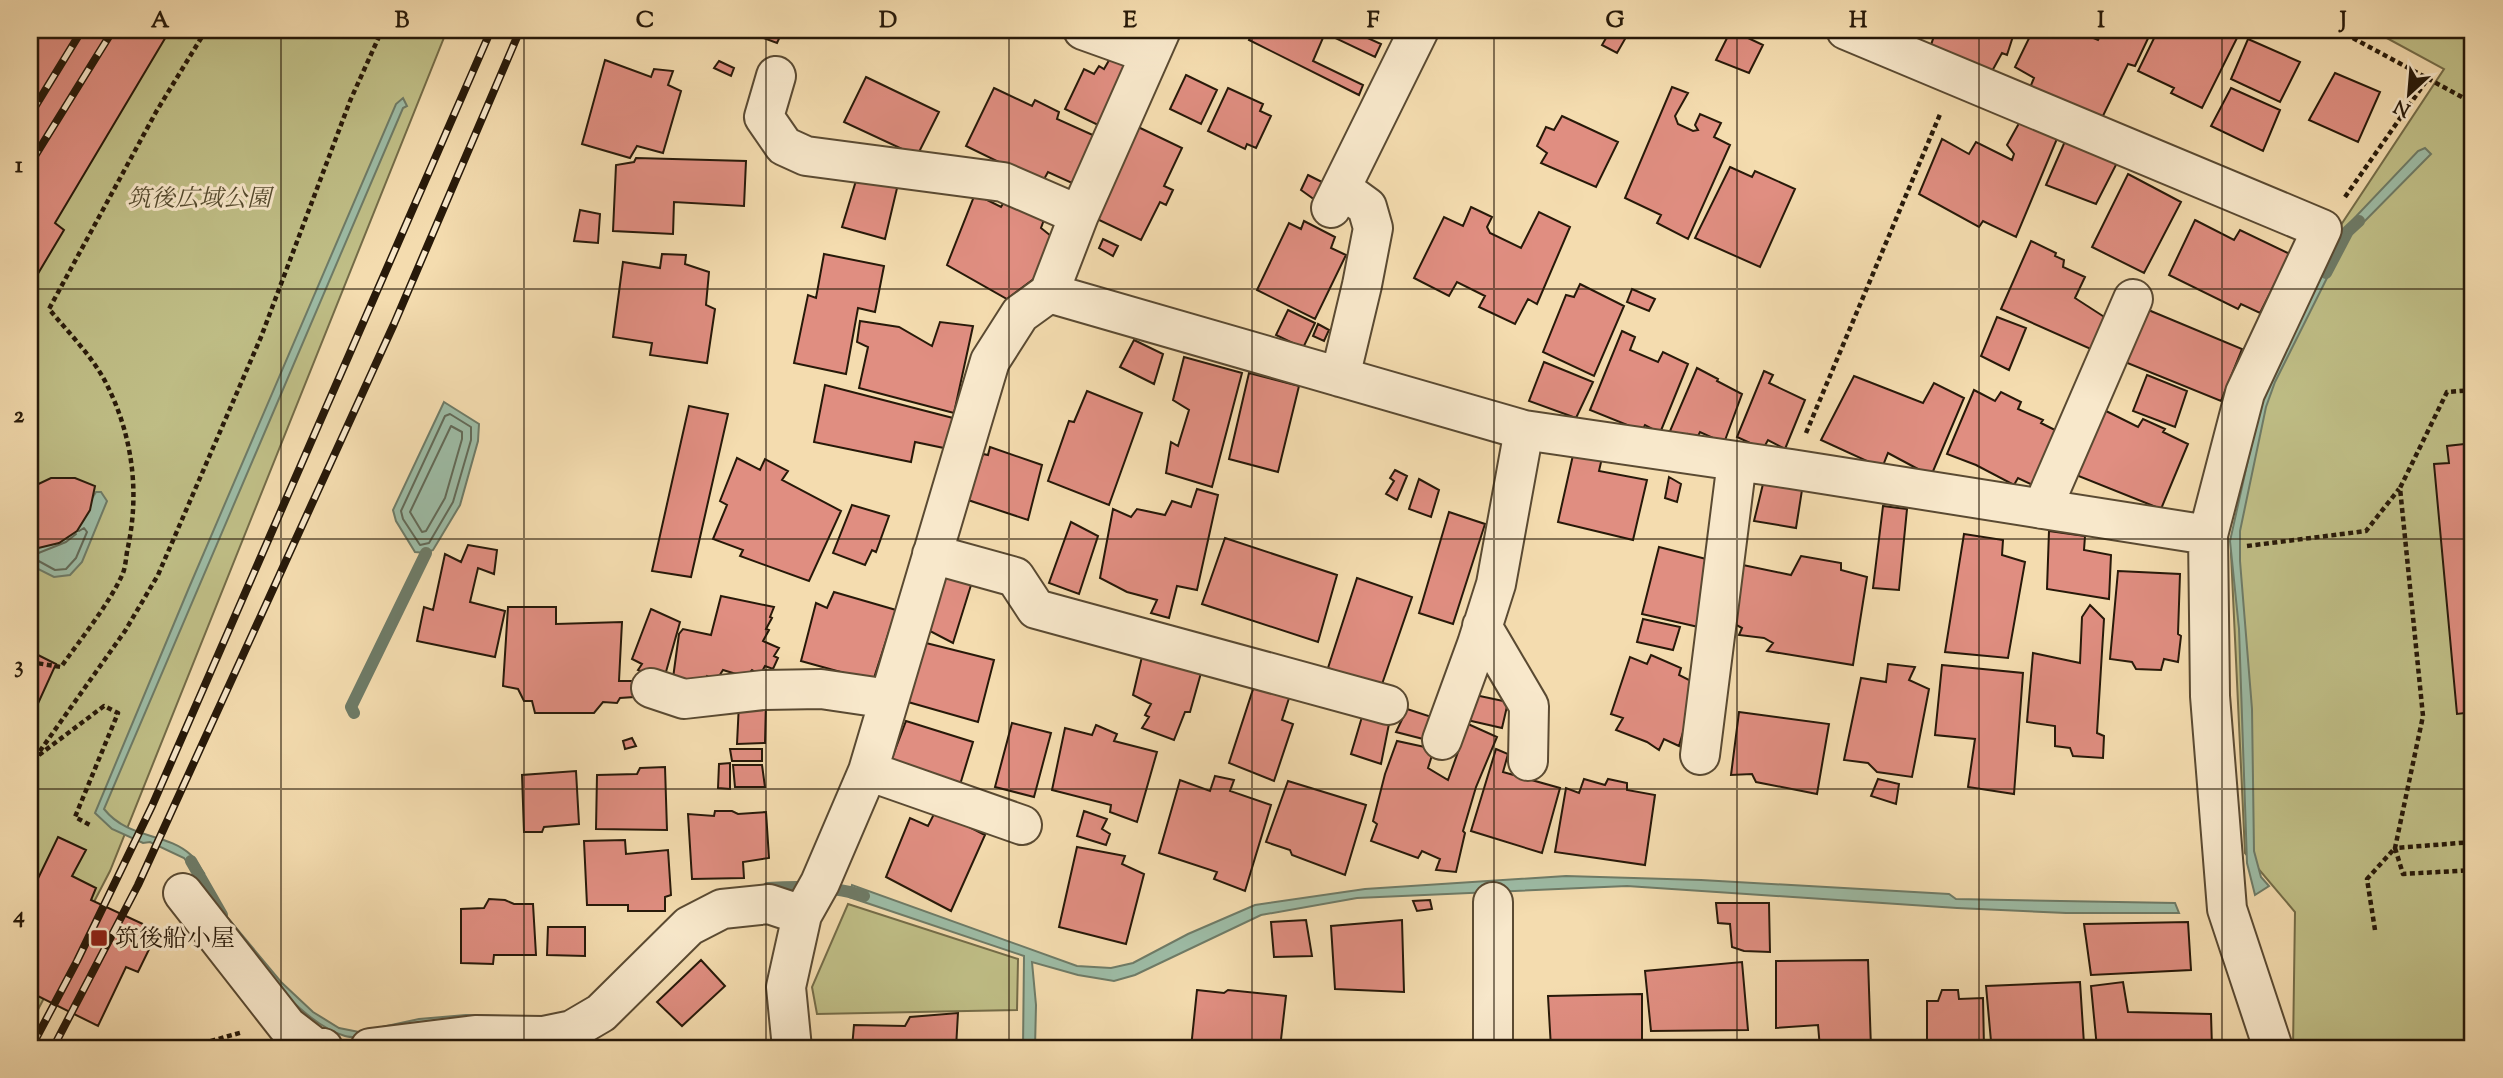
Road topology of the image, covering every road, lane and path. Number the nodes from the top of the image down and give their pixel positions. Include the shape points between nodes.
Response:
1 (206, 30) edge
2 (382, 30) edge
3 (1083, 30) edge
4 (1419, 30) edge
5 (1846, 30) edge
6 (2338, 30) edge
7 (1156, 42) edge
8 (776, 76) dead end
9 (1956, 76) junction
10 (2429, 78) junction
11 (2473, 103) edge
12 (1079, 215) junction
13 (2322, 229) junction
14 (1049, 293) junction
15 (2133, 299) dead end
16 (1340, 377) junction
17 (2473, 390) edge
18 (1524, 430) junction
19 (1737, 461) junction
20 (1791, 469) junction
21 (2400, 488) junction
22 (2042, 509) junction
23 (2208, 534) junction
24 (2250, 546) dead end
25 (932, 554) junction
26 (1482, 626) junction
27 (30, 662) edge
28 (651, 688) dead end
29 (889, 699) junction
30 (1388, 705) dead end
31 (1442, 740) dead end
32 (1700, 755) dead end
33 (35, 758) junction
34 (1528, 761) dead end
35 (30, 765) edge
36 (868, 771) junction
37 (90, 825) dead end
38 (1022, 825) dead end
39 (2473, 842) edge
40 (2395, 848) junction
41 (2473, 870) edge
42 (183, 893) dead end
43 (1493, 902) dead end
44 (802, 915) junction
45 (2375, 930) dead end
46 (248, 1031) dead end
47 (186, 1048) edge
48 (323, 1048) edge
49 (370, 1048) edge
50 (792, 1048) edge
51 (1493, 1048) edge
52 (2273, 1048) edge

1 - 27 path via 49,309 104,379 120,416 132,461 134,519 123,573 61,667
2 - 33 path via 261,337 158,575 125,631
3 - 7 street
4 - 16 street via 1336,198 1367,207 1373,228
5 - 9 street
6 - 10 path
7 - 12 street
8 - 12 street via 764,117 784,146 806,156 1003,182
9 - 13 street
9 - 20 path
10 - 11 path
10 - 13 path
12 - 14 street
13 - 23 street via 2245,393
14 - 16 street
14 - 25 street via 1020,314 990,361
15 - 22 street
16 - 18 street
17 - 21 path via 2447,392
18 - 19 street
18 - 26 street via 1496,584
19 - 20 street
19 - 32 street
20 - 22 street
21 - 24 path via 2366,531
21 - 40 path via 2423,716
22 - 23 street
23 - 52 street via 2210,696 2227,909
25 - 29 street
25 - 30 street via 1015,578 1036,609
26 - 31 street
26 - 34 street via 1529,706
28 - 29 street via 684,699 821,689
29 - 36 street
33 - 35 path
33 - 37 path via 104,706 118,713 75,817
36 - 38 street
36 - 44 street
39 - 40 path
40 - 41 path via 2403,874
40 - 45 path via 2367,878
42 - 48 street via 286,1026
43 - 51 street
44 - 49 street via 769,904 722,909 689,926 601,1013 572,1030 543,1035 475,1035
44 - 50 street via 786,987
46 - 47 path

